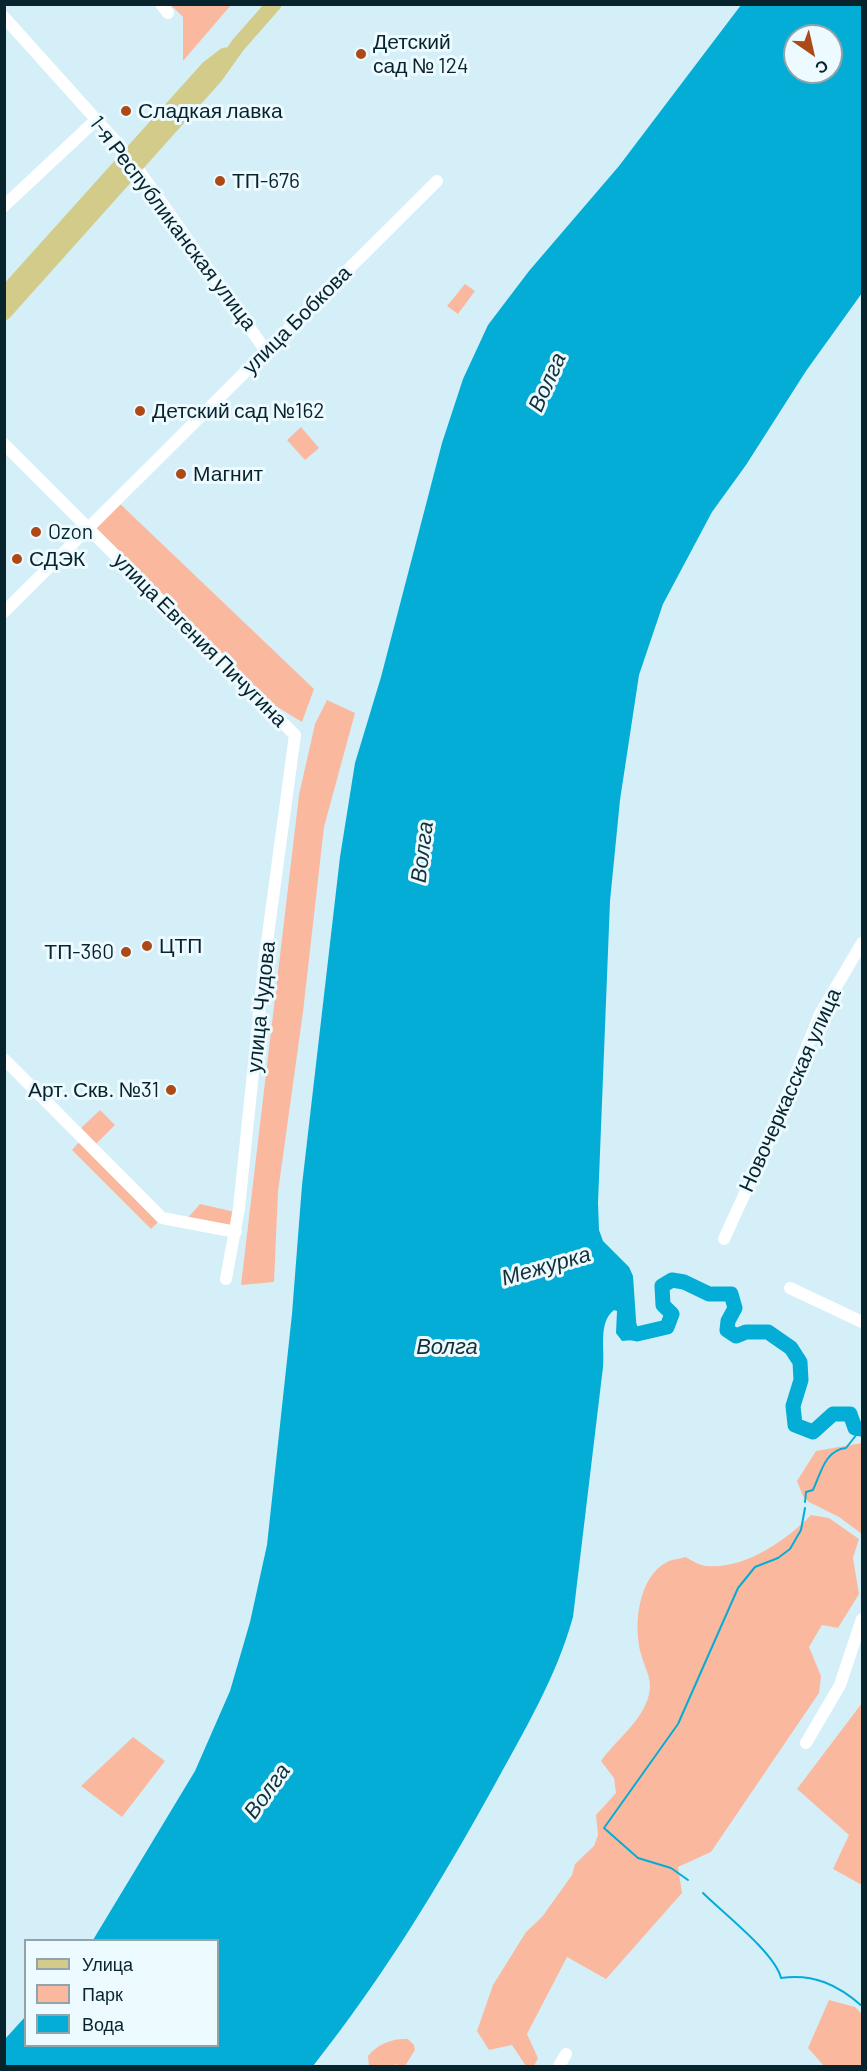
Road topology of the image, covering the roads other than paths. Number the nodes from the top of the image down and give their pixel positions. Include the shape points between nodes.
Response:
1 (274, 4) edge
2 (4, 16) edge
3 (97, 119) junction
4 (132, 160) junction
5 (437, 181) dead end
6 (4, 206) edge
7 (4, 295) edge
8 (4, 313) edge
9 (266, 351) junction
10 (4, 444) edge
11 (88, 528) junction
12 (4, 612) edge
13 (295, 735) joint
14 (861, 953) edge
15 (4, 1059) edge
16 (236, 1232) junction
17 (724, 1239) dead end
18 (226, 1279) dead end
19 (790, 1288) dead end
20 (862, 1322) edge
21 (862, 1618) edge
22 (806, 1743) dead end
23 (566, 2054) dead end
24 (559, 2067) edge

1 - 4 main road via 238,45 208,68
2 - 3 street, 1-я Республиканская улица
3 - 4 street, 1-я Республиканская улица
3 - 6 street
4 - 7 main road
4 - 8 main road
4 - 9 street, 1-я Республиканская улица
5 - 9 street, улица Бобкова
9 - 11 street, улица Бобкова
10 - 11 street, улица Евгения Пичугина
11 - 12 street, улица Бобкова
11 - 13 street, улица Евгения Пичугина
13 - 16 street, улица Чудова via 265,957
14 - 17 street, Новочеркасская улица via 846,967 820,1014
15 - 16 street via 162,1218
16 - 18 street, улица Чудова
19 - 20 street
21 - 22 street via 840,1685
23 - 24 street

